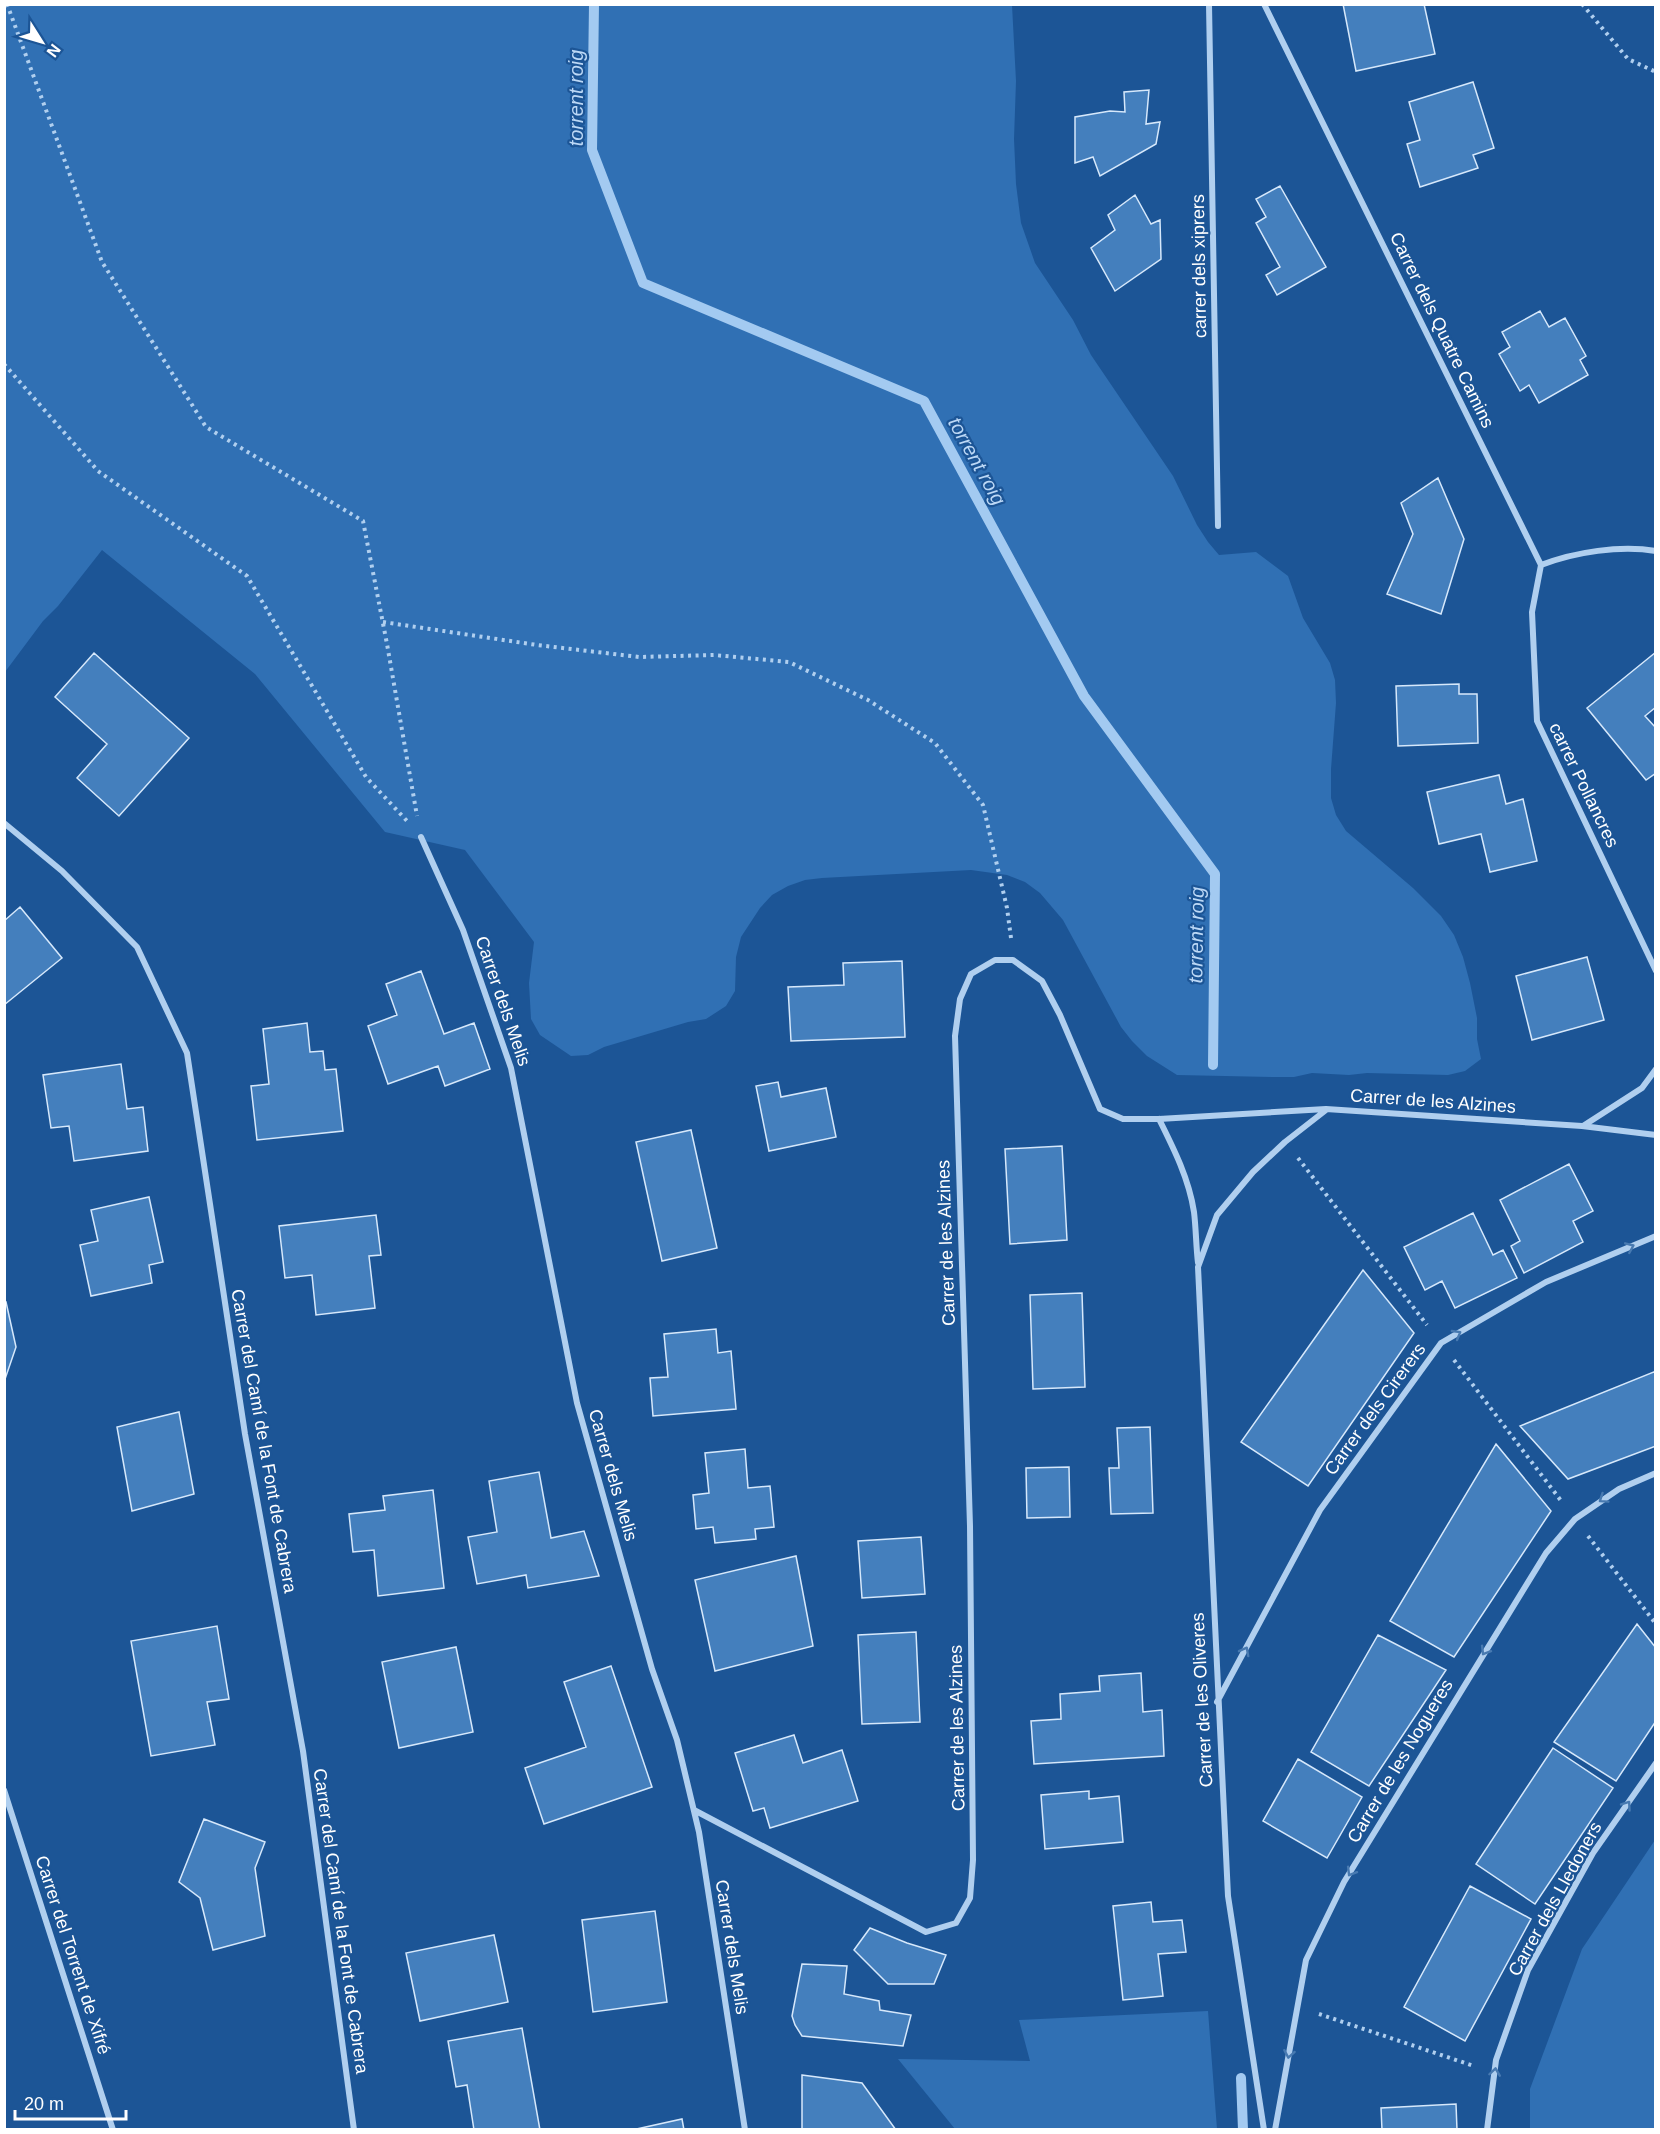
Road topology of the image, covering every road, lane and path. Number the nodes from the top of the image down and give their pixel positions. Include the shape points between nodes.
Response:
1 (7, 4) edge
2 (1209, 4) edge
3 (1264, 4) edge
4 (1582, 4) edge
5 (1656, 72) edge
6 (4, 364) edge
7 (1218, 526) dead end
8 (1656, 551) edge
9 (1541, 565) junction
10 (383, 622) junction
11 (4, 823) edge
12 (422, 837) junction
13 (1013, 960) junction
14 (1656, 971) edge
15 (1656, 1070) edge
16 (1326, 1110) junction
17 (1160, 1119) junction
18 (1582, 1126) junction
19 (1656, 1136) edge
20 (1285, 1142) junction
21 (1656, 1236) edge
22 (1198, 1267) junction
23 (1441, 1343) junction
24 (1656, 1473) edge
25 (1575, 1519) junction
26 (1656, 1624) edge
27 (1217, 1703) junction
28 (1656, 1763) edge
29 (4, 1790) edge
30 (694, 1810) junction
31 (1297, 2007) junction
32 (1494, 2073) junction
33 (113, 2130) edge
34 (354, 2130) edge
35 (745, 2130) edge
36 (1264, 2130) edge
37 (1275, 2130) edge
38 (1487, 2130) edge

1 - 10 path via 102,262 206,427 363,521
2 - 7 street, carrer dels xiprers
3 - 9 street, Carrer dels Quatre Camins
4 - 5 path via 1629,59
6 - 12 path via 98,471 247,576 366,777
8 - 9 street via 1637,548 1566,555
9 - 14 street, carrer Pollancres via 1532,612 1537,721
10 - 12 path
10 - 13 path via 639,657 714,655 789,662 868,700 935,743 983,805 1007,908
11 - 34 street, Carrer del Camí de la Font de Cabrera via 62,872 137,947 188,1053 245,1434 303,1751
12 - 30 street, Carrer dels Melis via 463,930 511,1068 577,1403 652,1669 677,1740
13 - 17 street, Carrer de les Alzines via 1042,981 1100,1109 1123,1119
13 - 30 street, Carrer de les Alzines via 995,960 972,974 960,999 955,1036 970,1526 970,1898 956,1923 926,1932
15 - 18 street via 1642,1088
16 - 17 street, Carrer de les Alzines
16 - 18 street, Carrer de les Alzines
16 - 20 street, Carrer de les Oliveres
17 - 22 street, Carrer de les Oliveres via 1178,1157 1194,1211
18 - 19 street, Carrer de les Alzines
20 - 22 street, Carrer de les Oliveres via 1217,1215
20 - 23 path
23 -> 21 street, Carrer dels Cirerers via 1546,1282
22 - 27 street, Carrer de les Oliveres
23 - 25 path
27 -> 23 street, Carrer dels Cirerers via 1320,1510
24 -> 25 street, Carrer de les Nogueres via 1619,1489
25 - 26 path
25 -> 31 street, Carrer de les Nogueres via 1546,1553 1344,1882 1306,1960
27 - 36 street, Carrer de les Oliveres via 1227,1896
32 -> 28 street, Carrer dels Lledoners via 1528,1970 1593,1853
29 - 33 street, Carrer del Torrent de Xifré
30 - 35 street, Carrer dels Melis
31 - 32 path
31 -> 37 street, Carrer de les Nogueres
32 - 38 street, Carrer dels Lledoners

